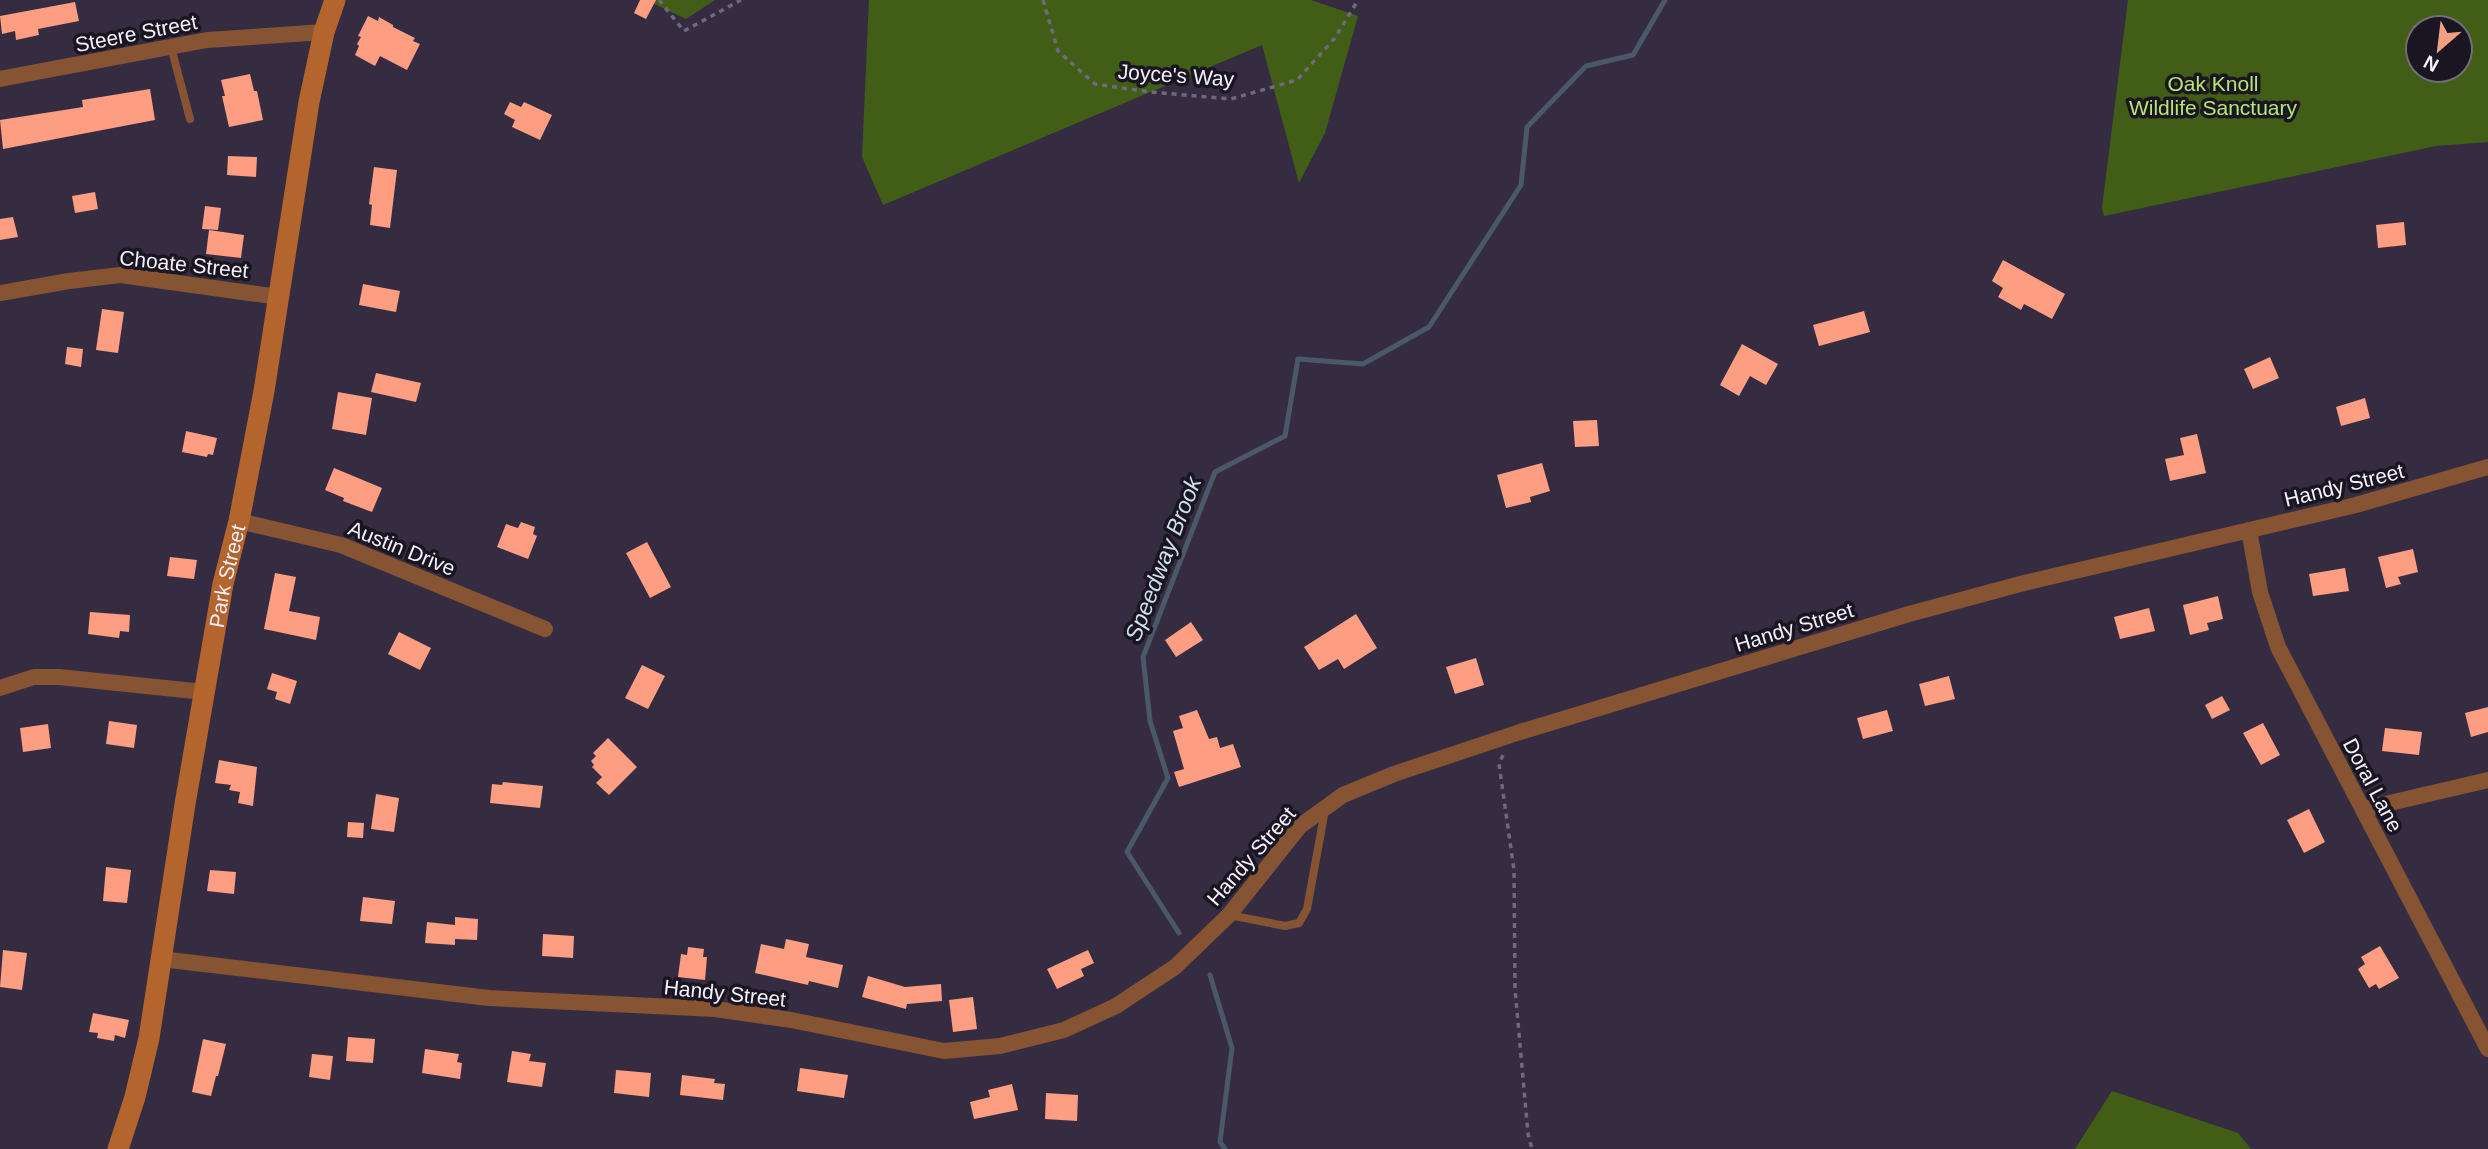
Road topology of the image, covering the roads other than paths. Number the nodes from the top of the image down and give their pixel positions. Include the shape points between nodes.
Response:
1 (335, 0) edge
2 (324, 32) junction
3 (171, 47) junction
4 (0, 79) edge
5 (190, 119) dead end
6 (0, 293) edge
7 (279, 297) junction
8 (2488, 467) edge
9 (239, 521) junction
10 (2249, 530) junction
11 (545, 629) dead end
12 (0, 688) edge
13 (204, 692) junction
14 (2488, 780) edge
15 (1326, 807) junction
16 (2364, 809) junction
17 (1229, 915) junction
18 (162, 959) junction
19 (2488, 1049) edge
20 (118, 1149) edge

1 - 2 main road, Park Street
2 - 3 street, Steere Street
2 - 7 main road, Park Street
3 - 4 street, Steere Street
3 - 5 lane
6 - 7 street, Choate Street via 120,275
7 - 9 main road, Park Street
8 - 10 street, Handy Street
9 - 11 street, Austin Drive via 341,545
9 - 13 main road, Park Street
10 - 15 street, Handy Street via 1909,614 1520,732 1394,774
10 - 16 street, Doral Lane via 2260,592 2278,647
12 - 13 street via 34,677 59,677
13 - 18 main road, Park Street
14 - 16 street
15 - 17 street, Handy Street via 1300,826
15 - 17 lane via 1307,909 1299,923 1285,926
16 - 19 street, Doral Lane
17 - 18 street, Handy Street via 1175,967 1116,1006 1065,1030 1000,1046 944,1051 715,1009 489,999
18 - 20 main road, Park Street via 149,1038

